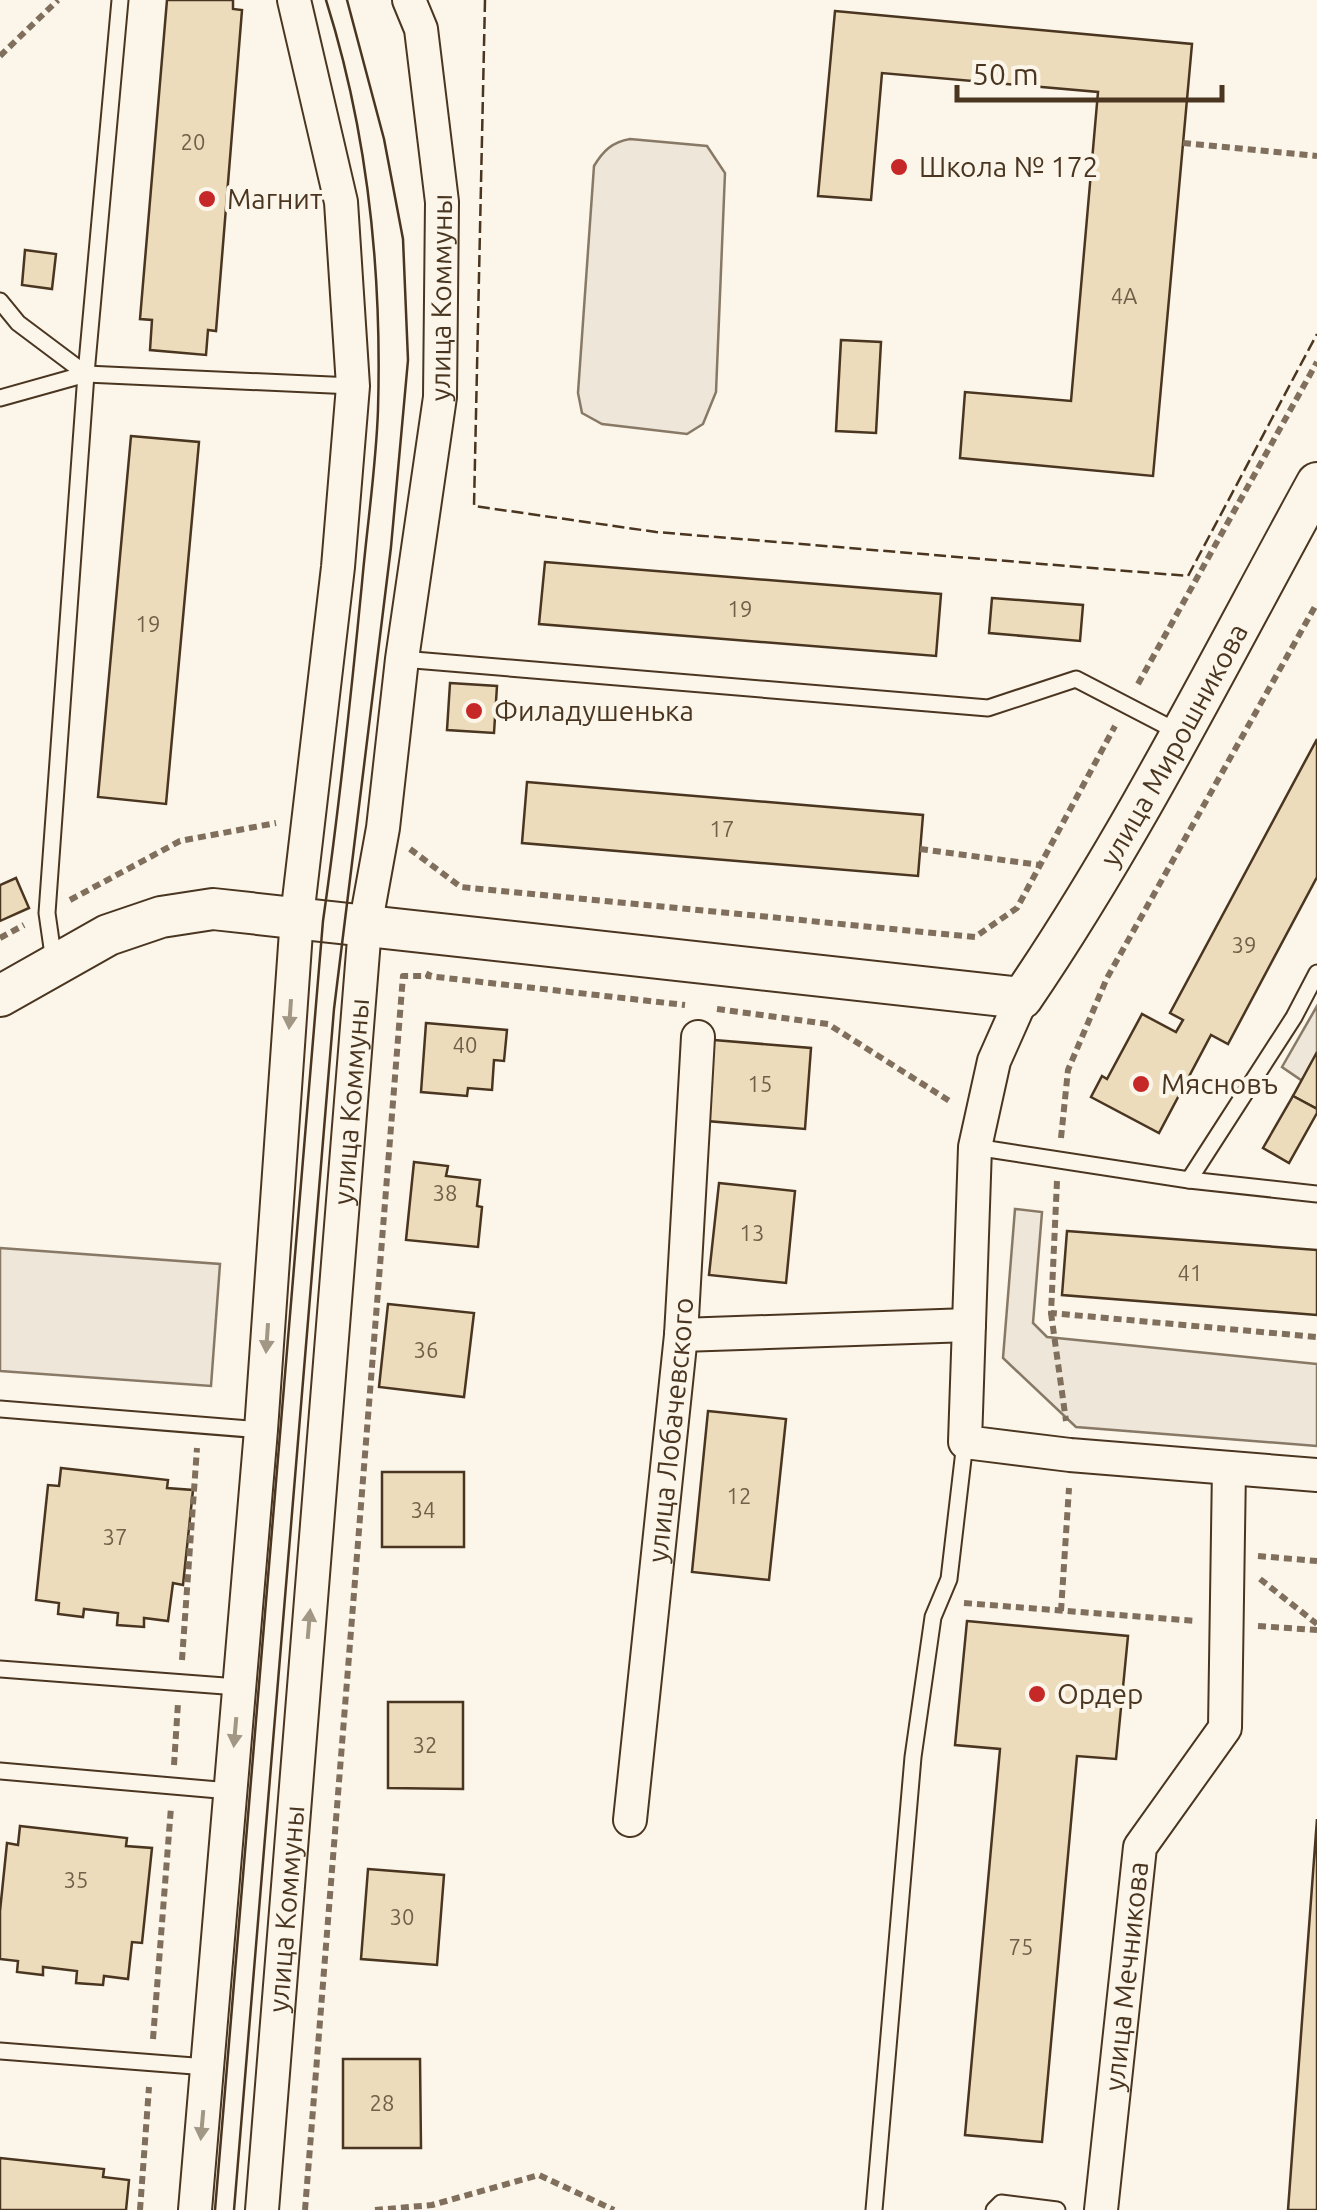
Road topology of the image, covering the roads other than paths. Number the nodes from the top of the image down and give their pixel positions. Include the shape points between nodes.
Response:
1 (120, 0) edge
2 (294, 0) edge
3 (409, 0) edge
4 (0, 301) edge
5 (86, 374) junction
6 (353, 386) junction
7 (0, 398) edge
8 (1317, 483) edge
9 (402, 659) junction
10 (1180, 733) junction
11 (310, 919) junction
12 (365, 927) junction
13 (55, 964) junction
14 (1317, 973) edge
15 (0, 996) edge
16 (1022, 998) junction
17 (698, 1037) dead end
18 (975, 1147) junction
19 (1189, 1180) junction
20 (1317, 1194) edge
21 (969, 1325) junction
22 (681, 1335) junction
23 (0, 1410) edge
24 (261, 1430) junction
25 (966, 1442) junction
26 (1230, 1468) junction
27 (1317, 1476) edge
28 (0, 1669) edge
29 (238, 1688) junction
30 (0, 1772) edge
31 (230, 1790) junction
32 (630, 1820) dead end
33 (0, 2051) edge
34 (208, 2067) junction
35 (195, 2210) edge
36 (262, 2210) edge
37 (874, 2210) edge
38 (994, 2210) edge
39 (1057, 2210) edge
40 (1101, 2210) edge

1 - 5 lane
2 - 6 street via 340,202
3 - 9 street, улица Коммуны via 421,29 442,202 440,397
4 - 5 lane via 18,323
5 - 6 lane
5 - 7 lane
5 - 13 lane via 47,913
6 - 11 street via 311,817
8 - 10 street, улица Мирошникова
9 - 10 lane via 988,708 1076,679
9 - 12 street, улица Коммуны
10 - 16 street, улица Мирошникова
11 - 12 street
11 - 13 street via 213,909 162,916
11 -> 24 street
12 - 16 street
36 -> 12 street, улица Коммуны
13 - 15 street
14 - 19 lane
16 - 18 street via 994,1060
17 - 22 street, улица Лобачевского
18 - 19 lane
18 - 21 street
19 - 20 lane
21 - 22 street
21 - 25 street
22 - 32 street, улица Лобачевского
23 - 24 lane
24 - 29 street
25 - 26 street
25 - 37 lane via 949,1578 933,1617 912,1758
26 - 27 street
26 - 40 street, улица Мечникова via 1226,1728 1140,1847
28 - 29 lane
29 -> 31 street
30 - 31 lane
31 - 34 street
33 - 34 lane
34 -> 35 street
38 - 39 lane via 1002,2203

